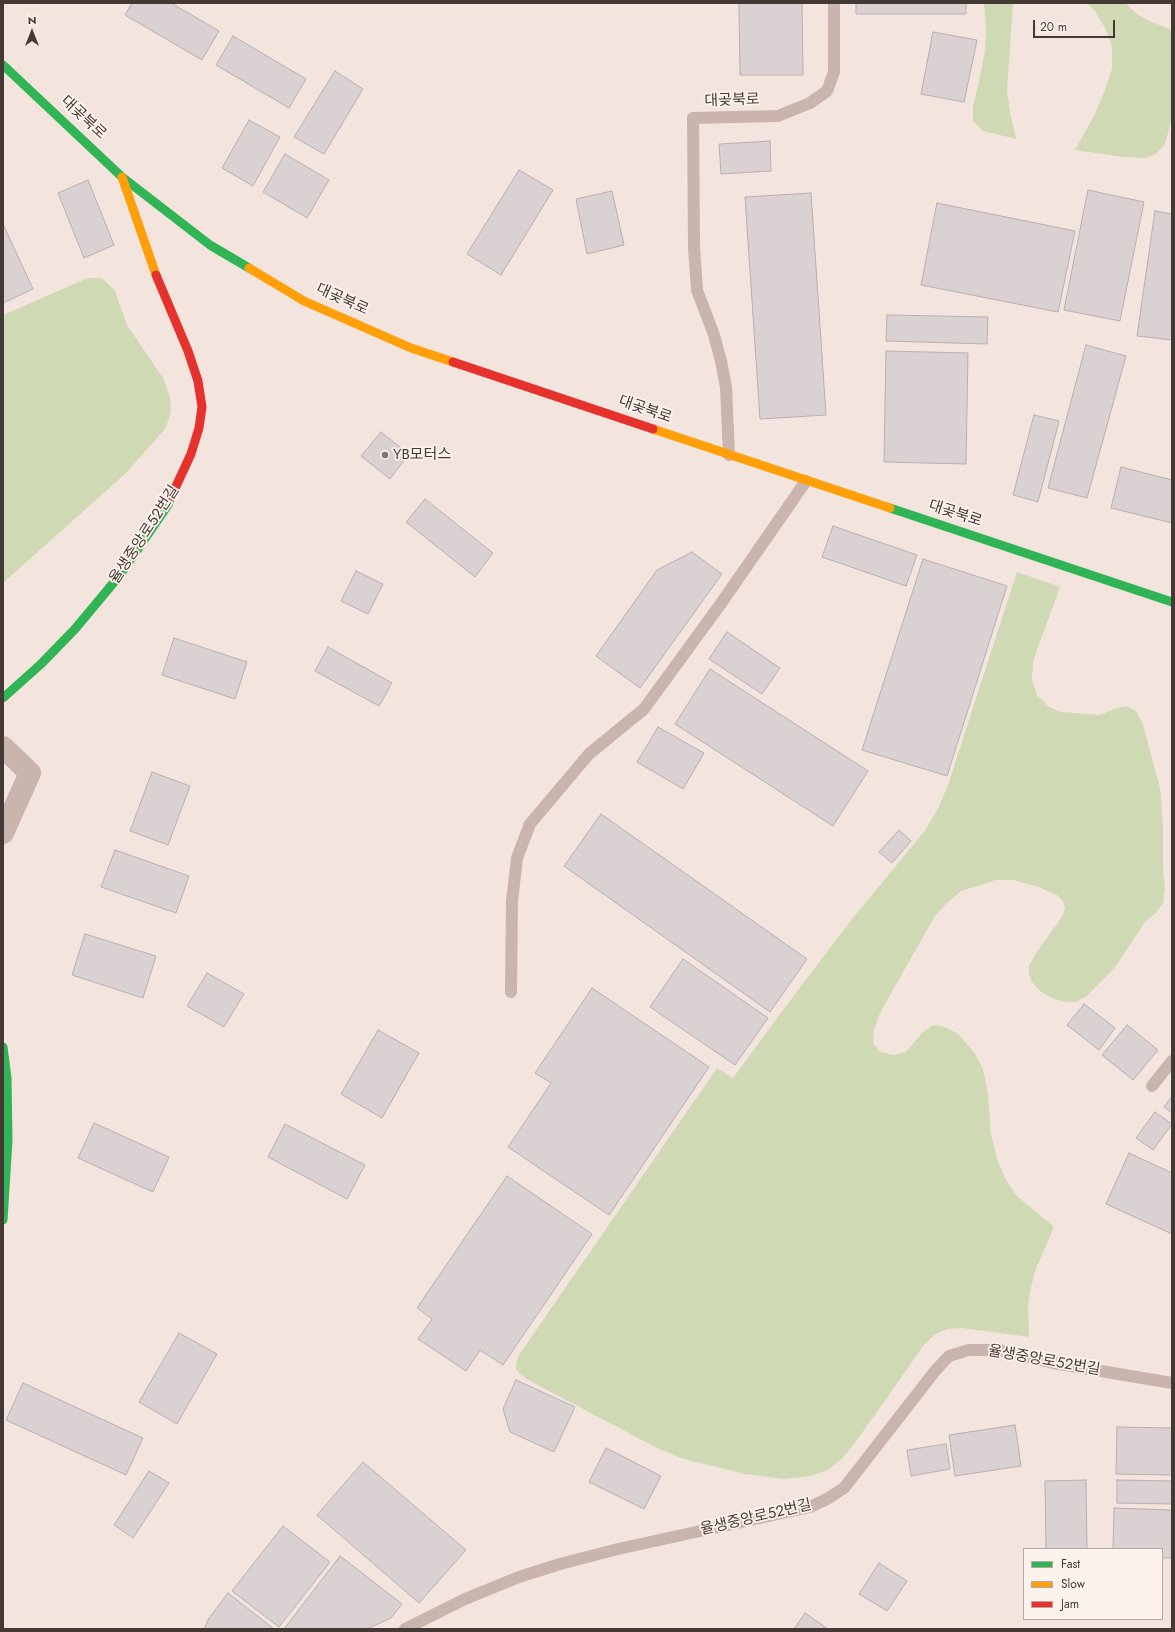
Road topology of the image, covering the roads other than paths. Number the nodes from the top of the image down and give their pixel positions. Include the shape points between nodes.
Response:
1 (834, 3) edge
2 (3, 65) edge
3 (122, 178) junction
4 (729, 455) junction
5 (806, 481) junction
6 (1172, 602) edge
7 (3, 698) edge
8 (3, 747) edge
9 (3, 833) edge
10 (511, 992) dead end
11 (3, 1048) edge
12 (1172, 1061) edge
13 (1152, 1086) dead end
14 (3, 1220) edge
15 (1172, 1383) edge
16 (405, 1629) edge

1 - 4 lane, 대곶북로 via 834,72 827,91 810,103 778,116 693,118 697,290 714,335 726,387
2 - 3 street, 대곶북로
3 - 4 street, 대곶북로 via 210,245 304,301 411,348
3 - 7 street, 율생중앙로52번길 via 152,265 195,373 202,407 199,428 192,454 168,505 120,575 95,608 41,664
4 - 5 street, 대곶북로
5 - 6 street, 대곶북로
5 - 10 lane via 644,709 589,754 530,824 517,858 512,901
8 - 9 street via 30,773
11 - 14 street via 7,1078 8,1132
12 - 13 lane
15 - 16 lane, 율생중앙로52번길 via 1053,1363 1000,1350 969,1350 949,1356 844,1488 827,1499 810,1507 560,1564 465,1599

